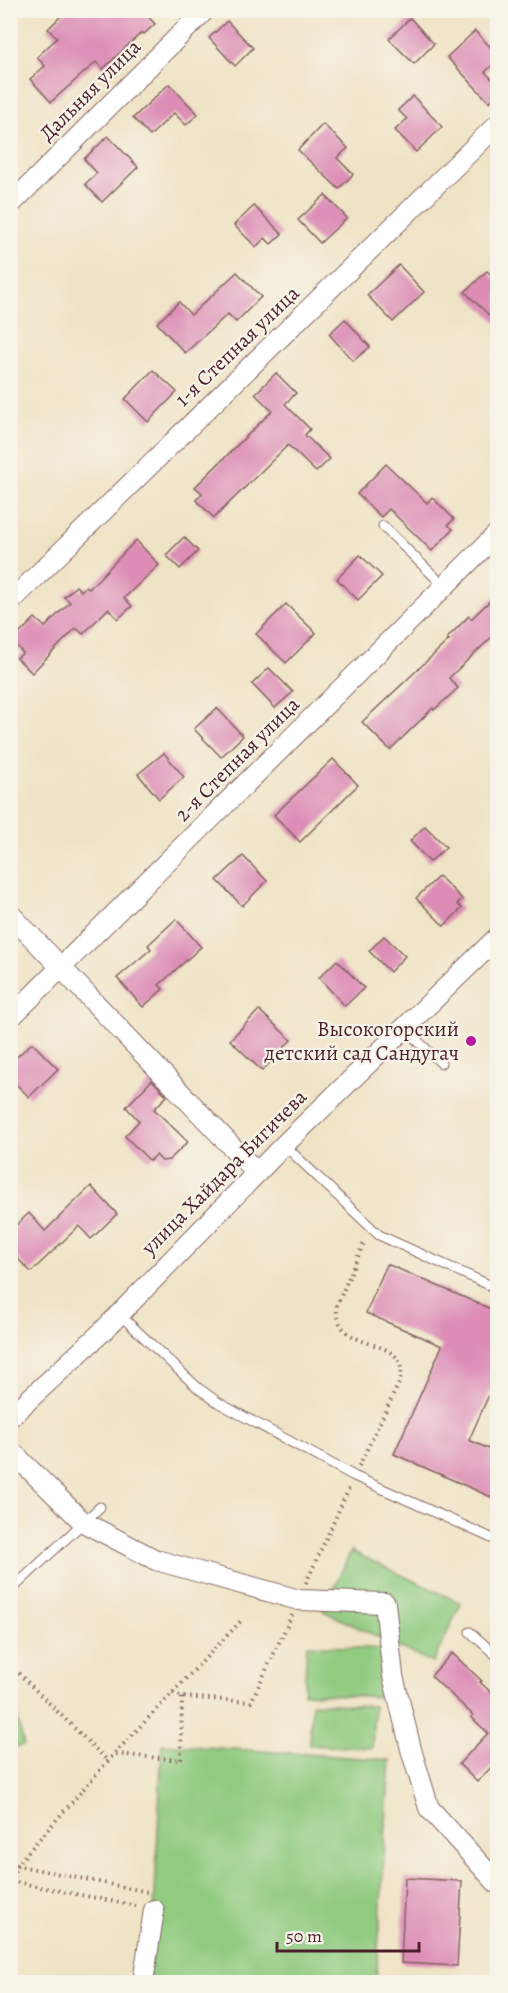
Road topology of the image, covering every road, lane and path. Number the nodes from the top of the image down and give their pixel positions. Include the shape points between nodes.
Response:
1 (205, 10) edge
2 (498, 124) edge
3 (10, 205) edge
4 (383, 526) dead end
5 (498, 533) edge
6 (444, 586) junction
7 (10, 602) edge
8 (10, 914) edge
9 (498, 937) edge
10 (63, 968) junction
11 (10, 1018) edge
12 (404, 1028) junction
13 (441, 1063) dead end
14 (284, 1144) junction
15 (257, 1173) junction
16 (379, 1235) junction
17 (498, 1289) edge
18 (118, 1313) junction
19 (10, 1417) edge
20 (10, 1450) edge
21 (354, 1476) junction
22 (100, 1507) dead end
23 (83, 1522) junction
24 (498, 1541) edge
25 (10, 1592) edge
26 (298, 1600) junction
27 (241, 1621) dead end
28 (470, 1632) dead end
29 (498, 1658) edge
30 (10, 1665) edge
31 (172, 1693) junction
32 (182, 1697) junction
33 (115, 1754) junction
34 (108, 1761) junction
35 (10, 1864) edge
36 (16, 1866) junction
37 (11, 1881) edge
38 (498, 1884) edge
39 (10, 1889) edge
40 (154, 1902) junction
41 (143, 1983) edge

1 - 3 street, Дальняя улица
2 - 7 street, 1-я Степная улица
4 - 6 lane
5 - 6 street, 2-я Степная улица
6 - 10 street, 2-я Степная улица
8 - 10 street
9 - 12 street, улица Хайдара Бигичева
10 - 11 street, 2-я Степная улица
10 - 15 street
12 - 13 lane
12 - 14 street, улица Хайдара Бигичева
14 - 15 street, улица Хайдара Бигичева
14 - 16 lane
15 - 18 street, улица Хайдара Бигичева
16 - 17 lane
16 - 21 path via 362,1243 336,1316 349,1334 393,1353 402,1372
18 - 19 street, улица Хайдара Бигичева
18 - 21 lane via 219,1403
20 - 23 street
21 - 24 lane
21 - 26 path
22 - 23 lane
23 - 25 lane
23 - 26 street via 156,1560
26 - 32 path via 251,1702
26 - 38 street via 386,1603 393,1676 429,1808
27 - 31 path
28 - 29 lane
30 - 34 path
31 - 32 path
31 - 33 path
32 - 33 path via 182,1760
33 - 34 path
34 - 36 path
35 - 36 path
36 - 37 path
36 - 40 path
37 - 39 path
37 - 40 path
40 - 41 street

